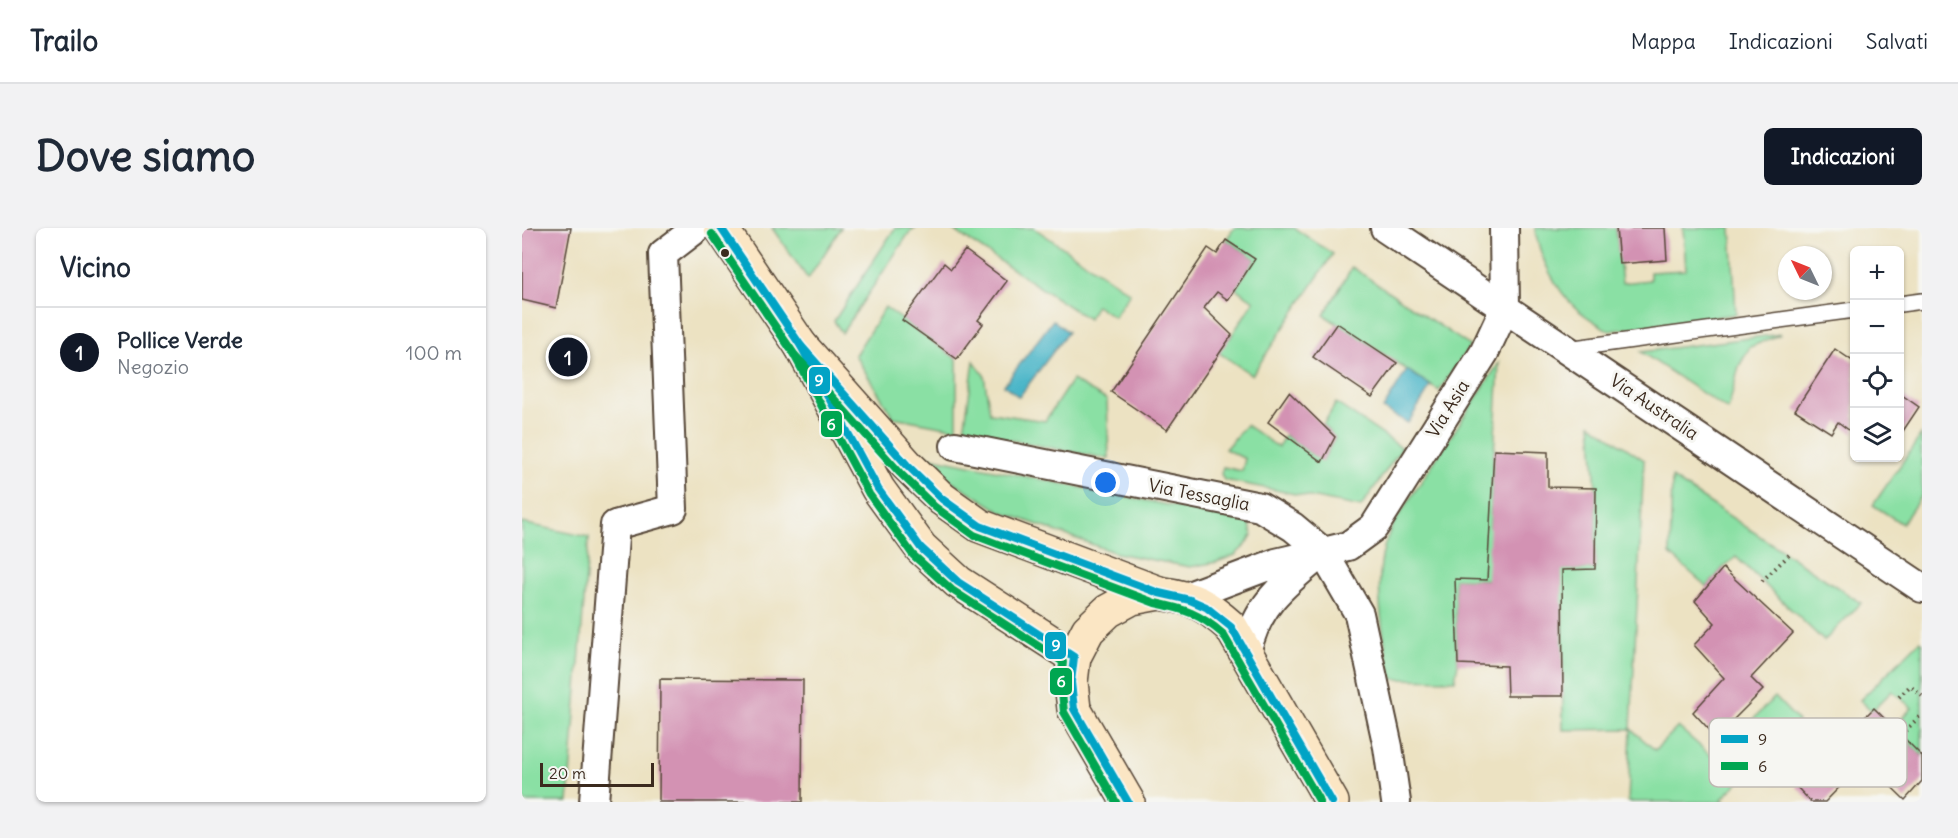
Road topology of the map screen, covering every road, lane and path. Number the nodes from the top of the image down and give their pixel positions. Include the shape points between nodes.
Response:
1 (697, 228) edge
2 (721, 228) edge
3 (1385, 228) edge
4 (1504, 228) edge
5 (1922, 301) edge
6 (1904, 303) edge
7 (1505, 308) junction
8 (1850, 311) edge
9 (801, 346) junction
10 (1567, 349) junction
11 (955, 446) dead end
12 (1323, 552) junction
13 (1789, 555) dead end
14 (1762, 581) dead end
15 (1922, 588) edge
16 (1173, 595) junction
17 (1246, 654) junction
18 (1074, 657) junction
19 (1922, 696) edge
20 (1899, 697) dead end
21 (1922, 714) edge
22 (1907, 729) edge
23 (594, 802) edge
24 (1128, 802) edge
25 (1332, 802) edge
26 (1396, 802) edge

1 - 23 street via 663,254 673,509 615,525
2 - 9 main road
3 - 7 street, Via Australia
4 - 7 street, Via Asia
5 - 6 lane
7 - 10 street, Via Australia
7 - 12 street, Via Asia via 1484,353 1374,527 1348,546
8 - 10 lane
9 - 16 main road via 907,465 942,499 980,526
9 - 18 main road via 878,489 921,548 958,582
10 - 15 street, Via Australia
11 - 12 street, Via Tessaglia via 1260,507
12 - 16 street, Via Asia
12 - 17 street via 1281,586 1263,608 1250,634
12 - 26 street via 1359,614
13 - 14 path
16 - 17 main road via 1211,609 1232,627
16 - 18 main road via 1132,598 1108,611 1088,630
17 - 25 main road
18 - 24 main road via 1074,709
19 - 20 path via 1910,686
21 - 22 path

